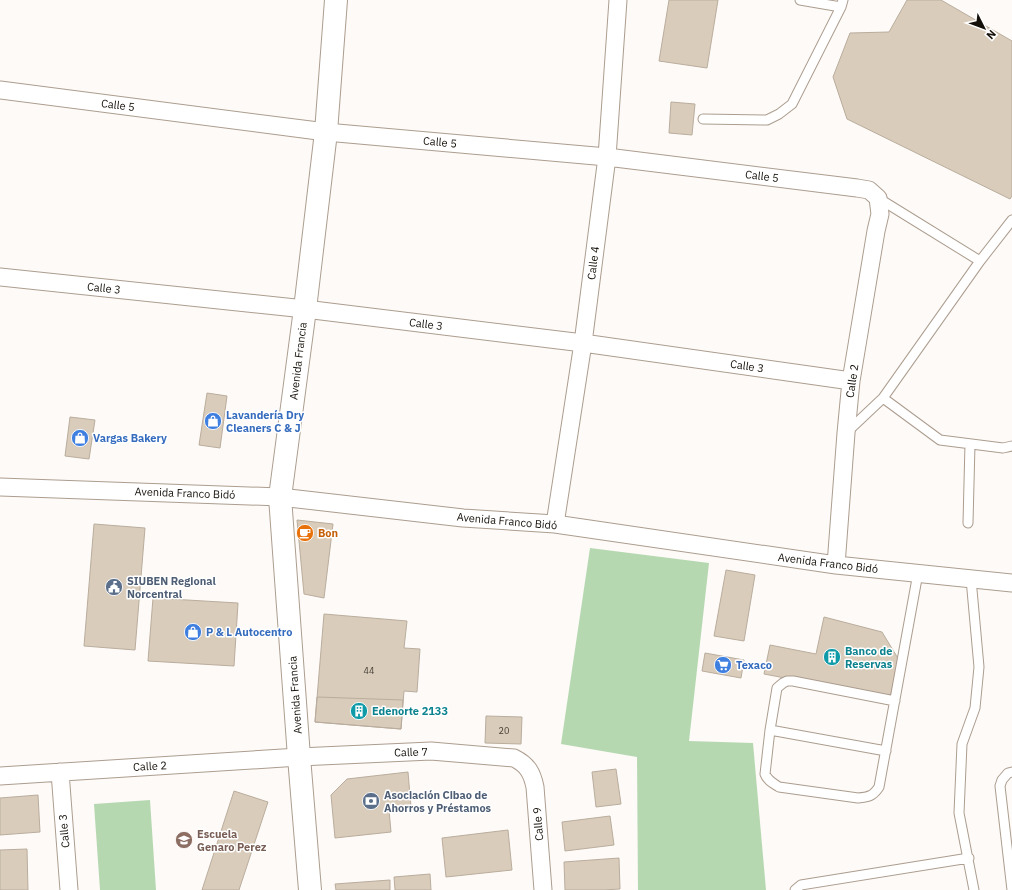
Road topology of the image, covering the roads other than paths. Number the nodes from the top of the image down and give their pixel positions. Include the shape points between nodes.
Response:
1 (336, 0) edge
2 (618, 0) edge
3 (800, 0) edge
4 (842, 3) edge
5 (0, 90) edge
6 (703, 119) dead end
7 (326, 132) junction
8 (607, 157) junction
9 (878, 198) junction
10 (1012, 220) edge
11 (980, 262) junction
12 (0, 278) edge
13 (304, 309) junction
14 (583, 343) junction
15 (851, 381) junction
16 (883, 398) junction
17 (846, 432) junction
18 (970, 444) junction
19 (1012, 446) edge
20 (0, 487) edge
21 (280, 497) junction
22 (968, 523) dead end
23 (554, 524) junction
24 (836, 565) junction
25 (918, 573) junction
26 (971, 579) junction
27 (1012, 583) edge
28 (895, 701) junction
29 (770, 730) junction
30 (886, 751) junction
31 (299, 757) junction
32 (521, 762) joint
33 (60, 772) junction
34 (1012, 772) edge
35 (0, 776) edge
36 (969, 858) junction
37 (69, 890) edge
38 (310, 890) edge
39 (543, 890) edge
40 (795, 890) edge
41 (974, 890) edge
42 (1012, 890) edge

1 - 7 main road, Avenida Francia
2 - 8 street, Calle 4
3 - 4 lane
4 - 6 lane via 792,104 767,120
5 - 7 street, Calle 5
7 - 8 street, Calle 5
7 - 13 main road, Avenida Francia
8 - 9 street, Calle 5 via 857,188 869,190
8 - 14 street, Calle 4
9 - 11 lane
9 - 15 street, Calle 2 via 880,214
10 - 11 lane
11 - 16 lane
12 - 13 street, Calle 3
13 - 14 street, Calle 3
13 - 21 main road, Avenida Francia
14 - 15 street, Calle 3
14 - 23 street, Calle 4
15 - 17 street, Calle 2
16 - 17 lane
16 - 18 lane via 940,440
17 - 24 street, Calle 2
18 - 19 lane via 1003,448
18 - 22 lane
20 - 21 street, Avenida Franco Bidó
21 - 23 street, Avenida Franco Bidó via 463,518
21 - 31 main road, Avenida Francia
23 - 24 street, Avenida Franco Bidó
24 - 25 street, Avenida Franco Bidó
25 - 26 street, Avenida Franco Bidó
25 - 28 lane
26 - 27 street, Avenida Franco Bidó
26 - 36 lane via 979,667 975,708 962,744 959,813
28 - 29 lane via 787,681 777,688
28 - 30 lane
29 - 30 lane
29 - 30 lane via 765,774 779,787 866,797 874,794 879,787
31 - 32 street, Calle 7 via 432,751 514,758
31 - 33 street, Calle 2
31 - 38 main road, Avenida Francia
32 - 39 street, Calle 9 via 532,775 535,787
33 - 35 street, Calle 2
33 - 37 street, Calle 3
34 - 42 lane via 1008,773 1000,786
36 - 40 lane via 801,885
36 - 41 lane

